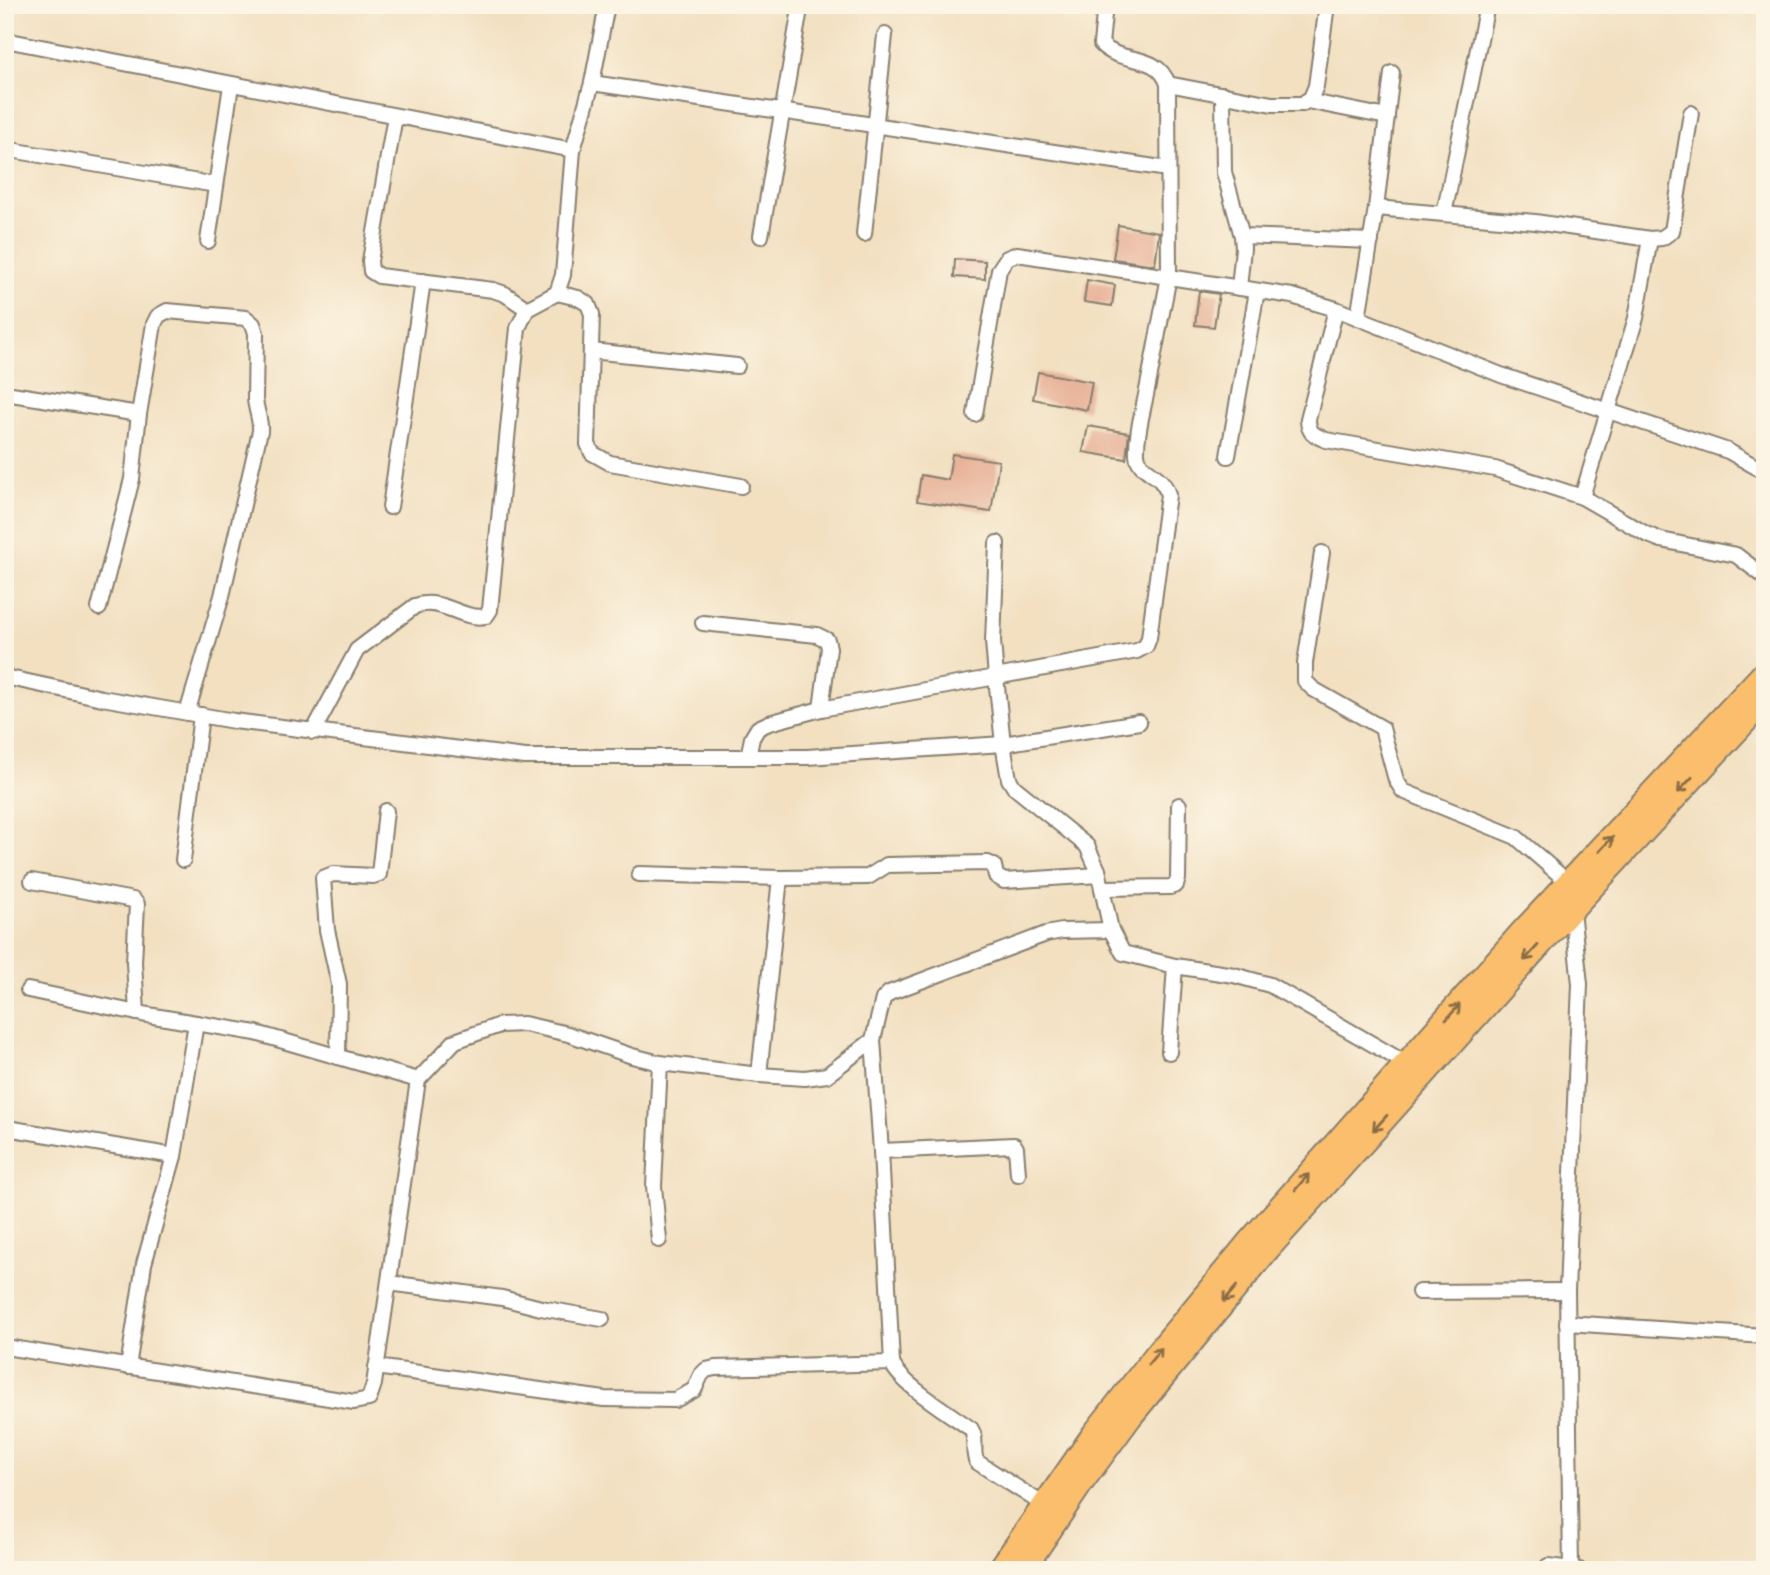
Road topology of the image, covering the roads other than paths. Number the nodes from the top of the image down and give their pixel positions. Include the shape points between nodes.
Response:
1 (607, 5) edge
2 (1105, 5) edge
3 (1326, 5) edge
4 (1487, 5) edge
5 (800, 9) dead end
6 (885, 35) dead end
7 (5, 40) edge
8 (1392, 73) dead end
9 (592, 83) junction
10 (1168, 84) junction
11 (231, 85) junction
12 (1223, 94) junction
13 (1307, 101) junction
14 (781, 111) junction
15 (1691, 113) dead end
16 (395, 116) junction
17 (1387, 117) junction
18 (876, 125) junction
19 (5, 149) edge
20 (573, 150) junction
21 (1168, 169) junction
22 (216, 185) junction
23 (1376, 208) junction
24 (1444, 214) junction
25 (864, 234) dead end
26 (761, 236) dead end
27 (1242, 236) junction
28 (1650, 239) junction
29 (208, 240) dead end
30 (1371, 241) junction
31 (1169, 277) junction
32 (422, 281) junction
33 (1239, 288) junction
34 (1257, 291) junction
35 (557, 293) junction
36 (527, 309) junction
37 (1336, 309) junction
38 (1358, 318) junction
39 (591, 351) junction
40 (737, 366) dead end
41 (5, 393) edge
42 (1606, 410) junction
43 (139, 414) junction
44 (975, 414) dead end
45 (1228, 456) dead end
46 (1765, 472) edge
47 (741, 486) dead end
48 (1582, 496) junction
49 (390, 507) dead end
50 (997, 543) dead end
51 (1322, 554) dead end
52 (1765, 577) edge
53 (99, 608) dead end
54 (703, 623) dead end
55 (1765, 673) edge
56 (5, 677) edge
57 (996, 677) junction
58 (1765, 699) edge
59 (821, 709) junction
60 (194, 714) junction
61 (1139, 722) dead end
62 (313, 732) junction
63 (1003, 744) junction
64 (1707, 749) junction
65 (748, 757) junction
66 (1179, 805) dead end
67 (386, 811) dead end
68 (183, 860) dead end
69 (639, 874) dead end
70 (780, 878) junction
71 (33, 881) dead end
72 (1100, 881) junction
73 (1569, 883) junction
74 (1572, 908) junction
75 (1111, 930) junction
76 (1175, 966) junction
77 (28, 990) dead end
78 (137, 1013) junction
79 (196, 1023) junction
80 (873, 1040) junction
81 (1169, 1052) dead end
82 (338, 1057) junction
83 (660, 1063) junction
84 (1407, 1064) junction
85 (759, 1075) junction
86 (418, 1080) junction
87 (13, 1129) dead end
88 (881, 1151) junction
89 (174, 1156) junction
90 (1018, 1174) dead end
91 (659, 1240) dead end
92 (389, 1283) junction
93 (1419, 1292) dead end
94 (1567, 1292) junction
95 (602, 1319) dead end
96 (1567, 1323) junction
97 (1765, 1336) edge
98 (5, 1348) edge
99 (892, 1363) junction
100 (128, 1367) junction
101 (376, 1367) junction
102 (1044, 1505) junction
103 (1576, 1569) edge
104 (1000, 1570) edge
105 (1022, 1570) edge
106 (1547, 1570) edge

1 - 9 street
2 - 10 street via 1101,44 1108,52 1155,65
3 - 13 street via 1316,86
4 - 24 street
5 - 14 street
6 - 18 street
7 - 11 street
8 - 17 street
9 - 14 street
9 - 20 street
10 - 12 street
10 - 21 street
11 - 16 street
11 - 22 street
12 - 13 street via 1286,106
12 - 27 street via 1224,172
13 - 17 street
14 - 18 street
14 - 26 street
15 - 28 street via 1672,231
16 - 20 street
16 - 32 street via 370,261 379,276
17 - 23 street
18 - 21 street
18 - 25 street
19 - 22 street
20 - 35 street via 563,275
21 - 31 street
22 - 29 street
23 - 24 street
23 - 30 street
24 - 28 street
27 - 30 street
27 - 33 street
28 - 42 street via 1636,318
30 - 38 street
31 - 33 street
31 - 44 street via 1017,254 1007,258 999,270
31 - 57 street via 1137,456 1141,466 1166,485 1168,495 1146,646
32 - 36 street via 494,290
32 - 49 street
33 - 34 street
34 - 37 street
34 - 45 street
35 - 36 street
35 - 39 street via 588,304
36 - 62 street via 518,328 491,610 479,618 438,604 415,606 357,650
37 - 38 street
37 - 48 street via 1308,419 1312,434 1485,466
38 - 42 street via 1501,375
39 - 40 street
39 - 47 street via 588,444 592,453 610,463
41 - 43 street
42 - 46 street via 1728,451
42 - 48 street
43 - 53 street via 132,479
43 - 60 street via 158,316 167,311 203,314 246,318 253,324 260,431
48 - 52 street via 1646,534 1726,552
50 - 57 street
51 - 73 street via 1305,681 1382,728 1403,791 1516,837
54 - 59 street via 817,635 827,640
55 - 64 highway
56 - 60 street
57 - 59 street
57 - 63 street
58 - 64 highway
59 - 65 street via 758,728
60 - 62 street
60 - 68 street
61 - 63 street
62 - 65 street via 525,757
63 - 65 street
63 - 72 street via 1014,787 1087,846
73 -> 64 highway
64 -> 74 highway
66 - 72 street via 1176,884
67 - 82 street via 379,874 323,878 326,922 339,984
69 - 70 street
70 - 72 street via 868,877 883,866 988,863 1004,881
70 - 85 street
71 - 78 street via 137,904
72 - 75 street
73 - 74 street
84 -> 73 highway
74 - 94 street via 1580,984
74 -> 105 highway via 1200,1329 1082,1481
75 - 76 street via 1123,953
75 - 80 street via 1046,934 889,993 883,999
76 - 81 street
76 - 84 street via 1270,985
77 - 78 street
78 - 79 street
79 - 82 street via 256,1033
79 - 89 street
80 - 85 street via 827,1075
80 - 88 street
82 - 86 street
83 - 85 street
83 - 86 street via 524,1024 500,1025 455,1041
83 - 91 street via 654,1186
102 -> 84 highway via 1154,1357
86 - 92 street
87 - 89 street
88 - 90 street via 1014,1145
88 - 99 street
89 - 100 street via 145,1264
92 - 95 street via 502,1298
92 - 101 street
93 - 94 street
94 - 96 street
96 - 97 street
96 - 103 street
98 - 100 street
99 - 101 street via 715,1368 701,1375 694,1390 675,1400 604,1399
99 - 102 street via 904,1380 971,1429 977,1462
100 - 101 street via 354,1402 369,1399
102 - 104 highway
103 - 106 street via 1548,1566

